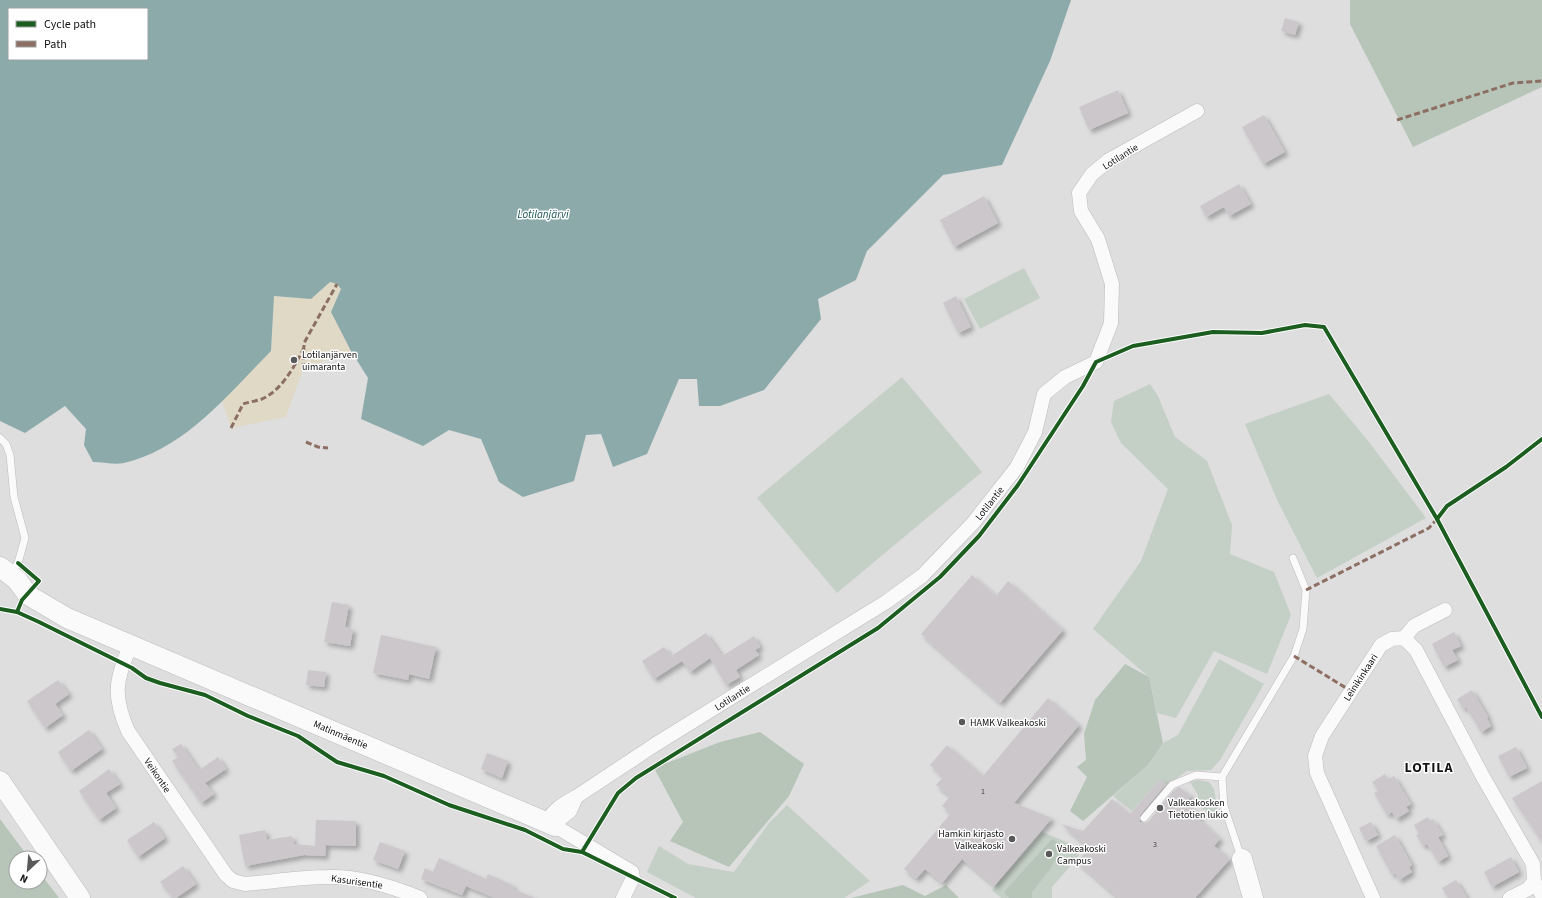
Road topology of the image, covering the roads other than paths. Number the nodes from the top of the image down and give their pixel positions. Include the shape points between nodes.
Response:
1 (1197, 111) dead end
2 (0, 438) edge
3 (1293, 558) dead end
4 (9, 574) edge
5 (1445, 610) dead end
6 (1404, 638) junction
7 (130, 647) junction
8 (1222, 777) junction
9 (0, 781) edge
10 (1144, 818) dead end
11 (551, 824) junction
12 (1242, 859) joint
13 (1534, 881) junction
14 (245, 884) joint
15 (1542, 895) edge
16 (80, 898) edge
17 (420, 898) edge
18 (623, 898) edge
19 (1253, 898) edge
20 (1373, 898) edge
21 (1510, 898) edge

1 - 11 street, Lotilantie via 1108,160 1092,174 1080,193 1081,211 1098,240 1112,284 1111,323 1096,362 1065,377 1044,394 1035,432 1017,467 973,523 922,576 886,602 656,744 552,812
2 - 4 lane via 6,444 10,455 14,497 25,538 18,563
3 - 8 lane via 1306,590 1303,629 1294,656
4 - 7 street, Matinmäentie via 34,588 46,605 67,618
5 - 6 street via 1414,626
6 - 13 street via 1416,650 1483,777 1533,864
6 - 20 street, Leinikinkaari via 1392,639 1381,645 1322,736 1315,756 1317,773
7 - 11 street, Matinmäentie
7 - 14 street, Veikontie via 117,688 119,711 128,731 226,875 233,881
8 - 10 lane via 1196,775 1172,785
8 - 12 lane via 1224,806
9 - 16 street
11 - 18 street, Matinmäentie via 632,872 633,878
12 - 19 street
13 - 15 street
13 - 21 street via 1528,889
14 - 17 street, Kasurisentie via 328,877 352,878 378,883

